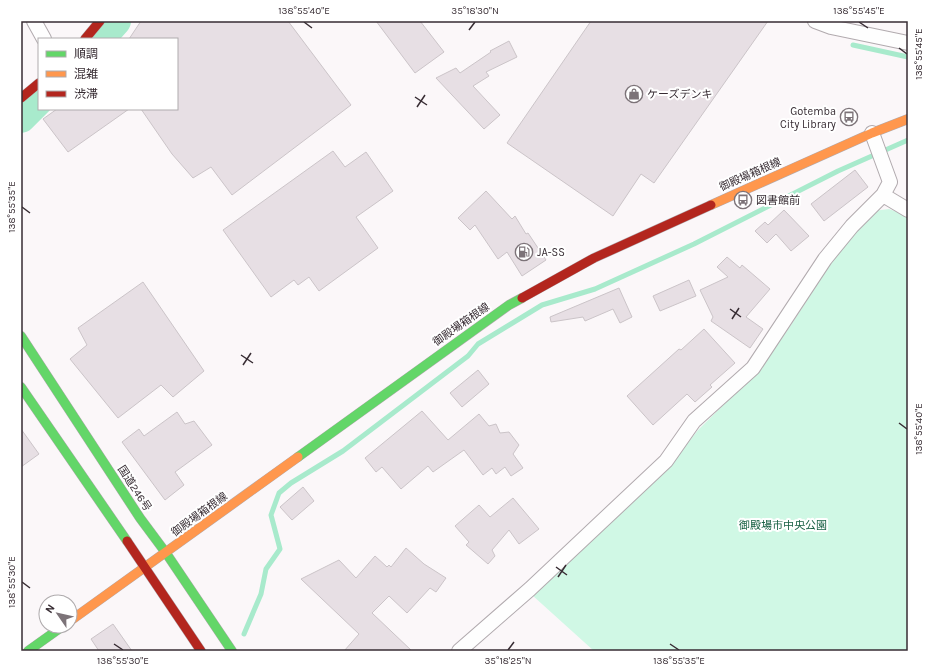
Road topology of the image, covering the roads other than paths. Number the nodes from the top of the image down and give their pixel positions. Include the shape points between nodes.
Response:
1 (34, 21) edge
2 (100, 21) edge
3 (815, 21) edge
4 (43, 38) edge
5 (86, 38) edge
6 (908, 43) edge
7 (38, 84) edge
8 (21, 98) edge
9 (908, 119) edge
10 (872, 133) junction
11 (883, 195) junction
12 (908, 210) edge
13 (21, 336) edge
14 (22, 389) edge
15 (166, 552) junction
16 (145, 568) junction
17 (78, 615) edge
18 (52, 634) edge
19 (28, 651) edge
20 (201, 651) edge
21 (232, 651) edge
22 (459, 651) edge

1 - 4 street
2 - 5 main road
3 - 6 street via 831,27
7 - 8 main road
9 - 10 main road, 御殿場箱根線
10 - 11 street via 890,182
10 - 15 main road, 御殿場箱根線 via 594,258 509,305
11 - 12 street
11 - 22 street via 852,226 825,259 753,368 694,421 666,461 530,589
13 - 15 main road, 国道246号 via 140,518
14 - 16 main road
15 - 16 main road, 御殿場箱根線
15 - 21 main road, 国道246号
16 - 17 main road, 御殿場箱根線
16 - 20 main road
18 - 19 main road

